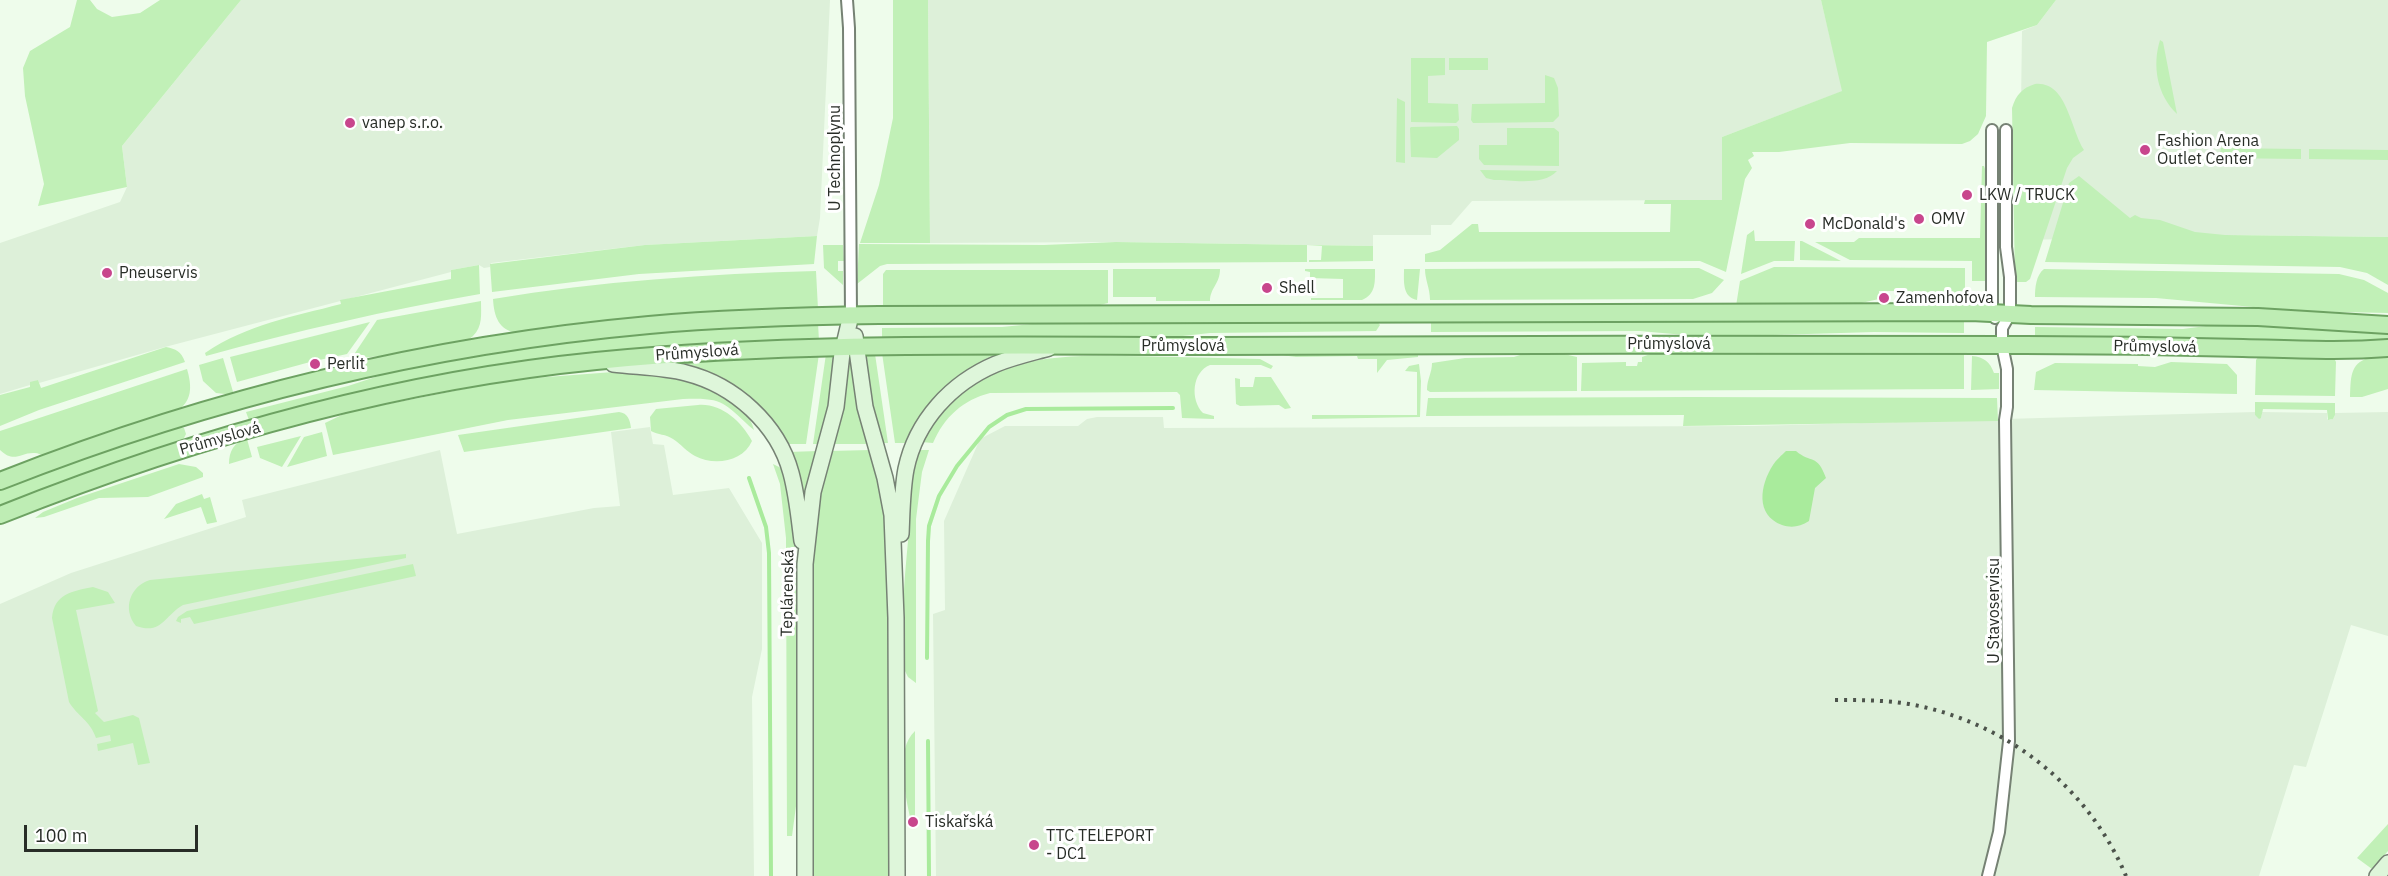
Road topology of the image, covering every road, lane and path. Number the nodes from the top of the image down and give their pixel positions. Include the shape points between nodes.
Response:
1 (847, 0) edge
2 (1992, 130) dead end
3 (2006, 130) dead end
4 (1992, 314) junction
5 (851, 315) junction
6 (2388, 325) edge
7 (2004, 329) junction
8 (1055, 346) junction
9 (850, 347) junction
10 (2388, 348) edge
11 (592, 362) junction
12 (0, 481) edge
13 (0, 515) edge
14 (805, 564) junction
15 (896, 618) junction
16 (2388, 863) edge
17 (805, 876) edge
18 (897, 876) edge
19 (1988, 876) edge
20 (2377, 876) edge

1 - 5 street, U Technoplynu
2 - 4 street
3 - 7 street via 2006,248 2010,277
4 - 5 main road, Průmyslová
4 - 7 main road, Průmyslová
5 - 9 street, Teplárenská
5 - 12 main road, Průmyslová via 650,325 520,340 421,357 318,379 204,410 91,446
6 - 7 main road, Průmyslová via 2258,317
7 - 8 main road, Průmyslová
7 - 10 main road, Průmyslová via 2334,350
7 - 19 street, U Stavoservisu via 2009,741 1999,832
8 - 9 main road, Průmyslová
8 - 15 street via 996,364 972,377 949,394 925,423 906,470
9 - 11 main road, Průmyslová via 735,350
9 - 14 street, Teplárenská via 813,492
9 - 15 street via 890,500
11 - 13 main road, Průmyslová via 440,385 283,421 130,467
11 - 14 street via 685,372 721,386 752,409 775,437 788,464
14 - 17 street, Teplárenská
15 - 18 street
16 - 20 street

